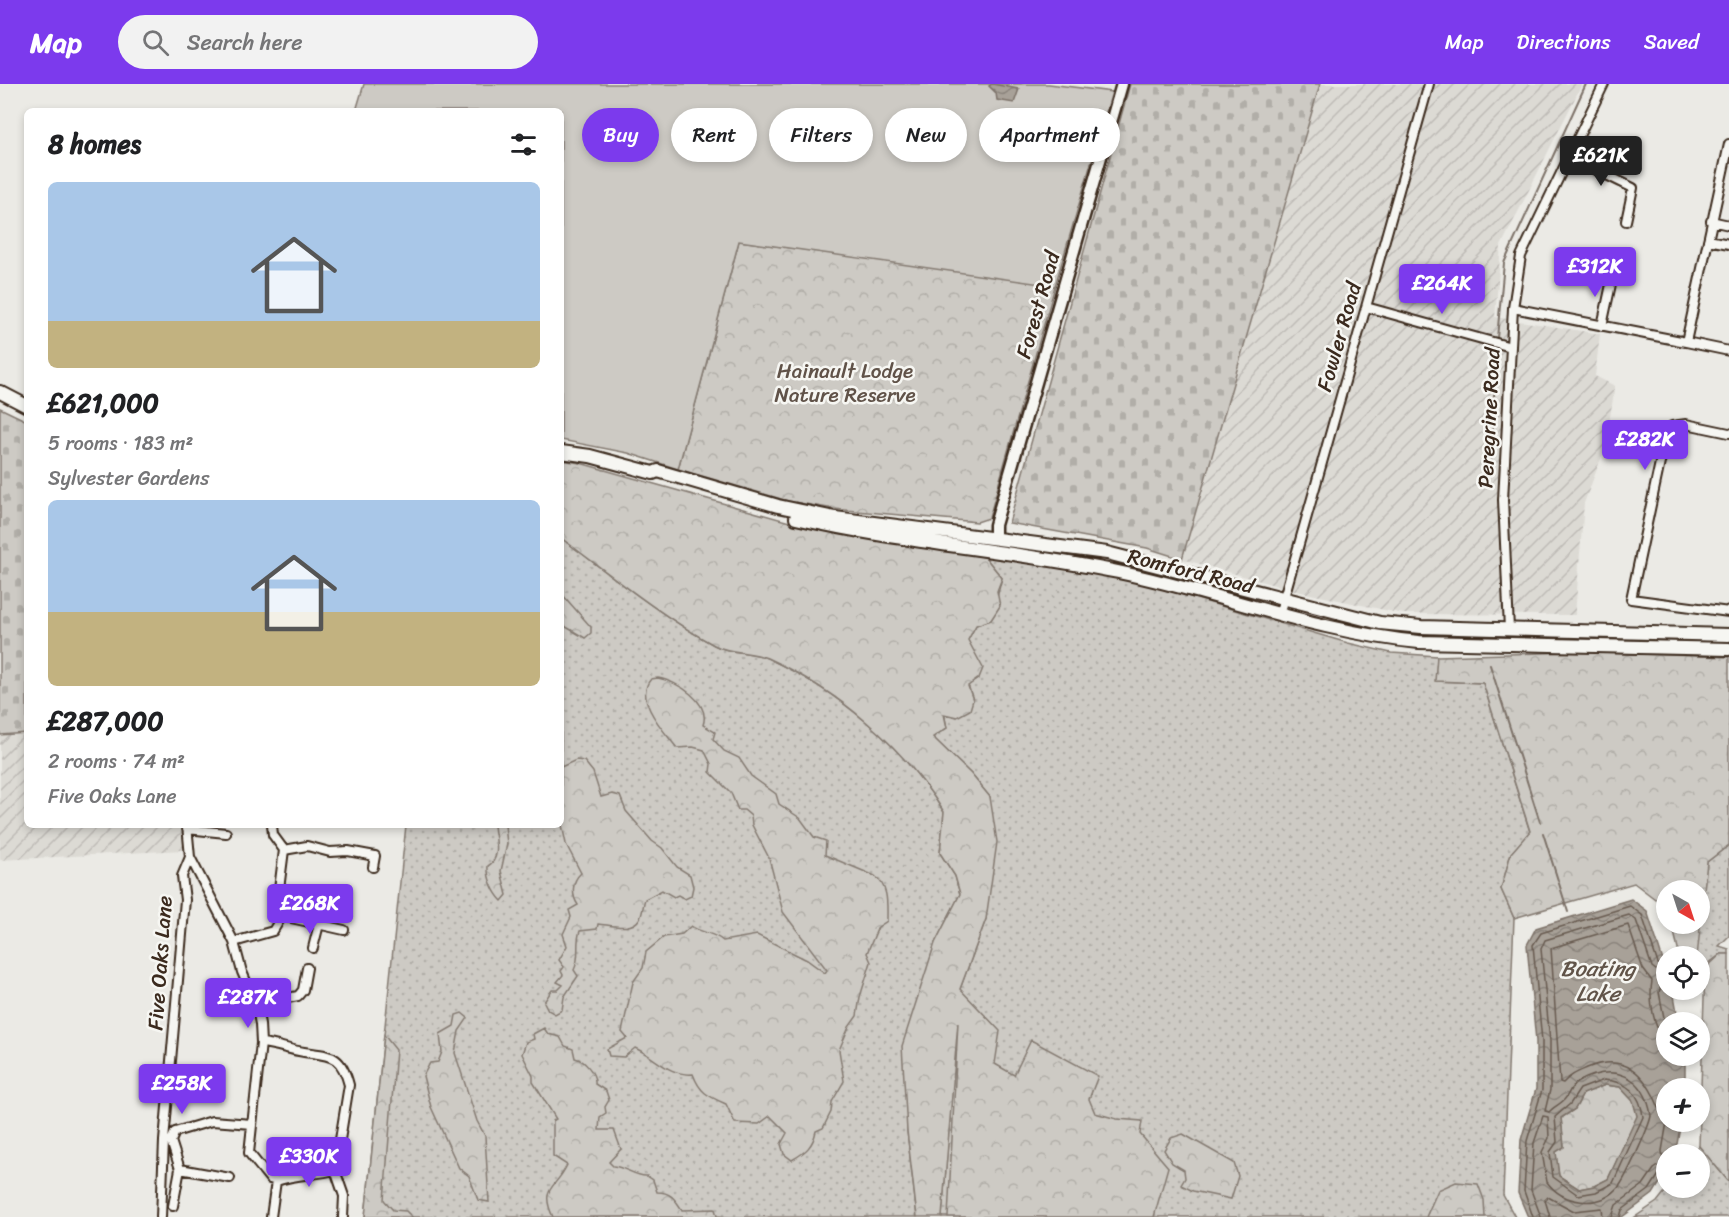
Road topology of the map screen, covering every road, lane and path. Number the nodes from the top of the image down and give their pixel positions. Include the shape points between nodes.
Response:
1 (1122, 84) edge
2 (1429, 84) edge
3 (1604, 84) edge
4 (1729, 144) edge
5 (1568, 156) junction
6 (1626, 221) dead end
7 (1711, 221) junction
8 (1729, 225) edge
9 (1708, 240) junction
10 (1729, 244) edge
11 (1613, 275) dead end
12 (1366, 308) junction
13 (1513, 308) junction
14 (1602, 326) junction
15 (1686, 342) junction
16 (1511, 347) junction
17 (1729, 351) edge
18 (0, 392) edge
19 (24, 404) edge
20 (1729, 433) edge
21 (564, 452) edge
22 (653, 473) junction
23 (995, 537) junction
24 (1283, 599) junction
25 (1729, 612) edge
26 (1279, 615) junction
27 (1509, 629) junction
28 (1729, 635) edge
29 (1729, 650) edge
30 (187, 828) edge
31 (194, 828) edge
32 (272, 828) edge
33 (226, 833) dead end
34 (284, 850) junction
35 (190, 857) junction
36 (373, 867) dead end
37 (282, 916) junction
38 (319, 924) junction
39 (344, 930) dead end
40 (234, 942) junction
41 (313, 948) dead end
42 (307, 968) dead end
43 (256, 1004) junction
44 (261, 1043) junction
45 (252, 1124) junction
46 (180, 1169) junction
47 (335, 1170) junction
48 (230, 1178) dead end
49 (276, 1181) junction
50 (173, 1206) dead end
51 (160, 1217) edge
52 (272, 1217) edge
53 (344, 1217) edge

1 - 23 street, Forest Road via 995,525
2 - 12 street, Fowler Road
3 - 5 street, Peregrine Road
4 - 7 street
5 - 6 street via 1633,188
5 - 13 street, Peregrine Road via 1521,256
7 - 8 street
7 - 9 street
9 - 10 street
9 - 15 street
11 - 14 street
12 - 16 street
12 - 24 street, Fowler Road
13 - 14 street
13 - 16 street, Peregrine Road
14 - 15 street
15 - 17 street
16 - 27 street, Peregrine Road via 1503,500
18 - 19 main road
20 - 25 street via 1686,424 1672,426 1665,439 1631,599
21 - 22 main road, Romford Road
22 - 23 main road, Romford Road via 658,471 778,506 835,518
22 - 26 main road, Romford Road via 821,524 1116,572
23 - 24 main road, Romford Road via 1107,553
24 - 26 street, Fowler Road
24 - 27 main road, Romford Road via 1380,623
26 - 29 main road, Romford Road via 1358,634 1419,642
27 - 28 main road, Romford Road
30 - 35 street, Five Oaks Lane
31 - 33 street
32 - 34 street
34 - 36 street via 307,846 375,856
34 - 37 street via 278,897
35 - 40 street, Five Oaks Lane
35 - 51 street, Five Oaks Lane via 182,876 185,900
37 - 38 street
37 - 40 street via 273,931
38 - 39 street
38 - 41 street
40 - 43 street, Five Oaks Lane
42 - 43 street via 298,996
43 - 44 street, Five Oaks Lane
44 - 45 street, Five Oaks Lane
44 - 47 street via 323,1053 334,1058 345,1071 349,1085
45 - 46 street via 212,1121 176,1132 171,1140
45 - 49 street, Five Oaks Lane via 249,1153
46 - 48 street
46 - 50 street
47 - 49 street
47 - 53 street via 344,1196
49 - 52 street

